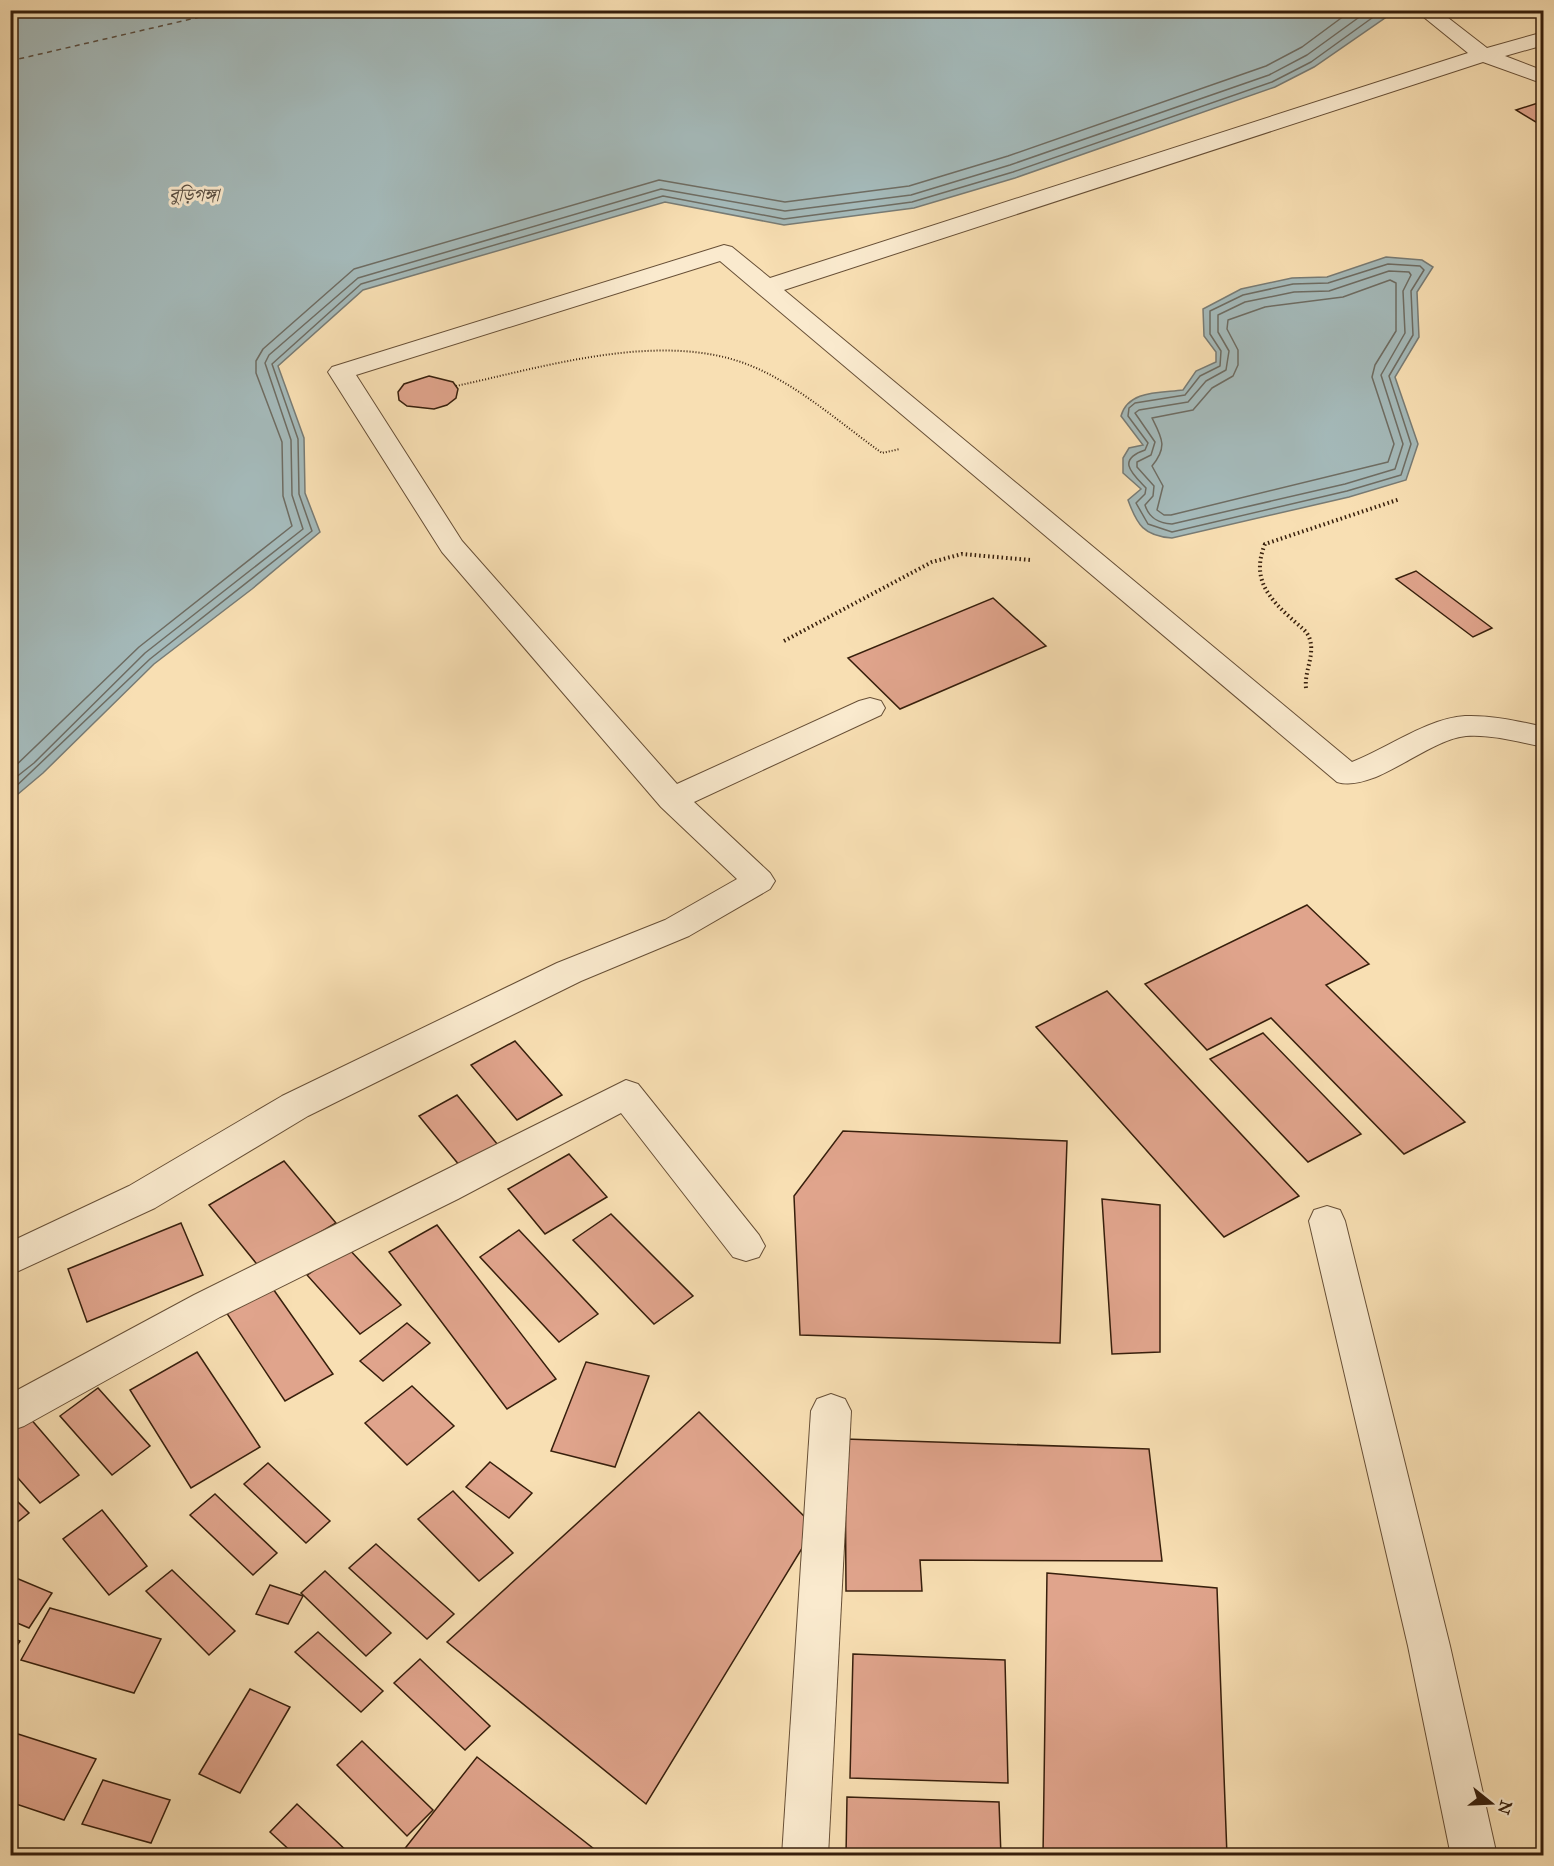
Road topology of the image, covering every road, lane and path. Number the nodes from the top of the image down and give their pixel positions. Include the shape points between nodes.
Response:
1 (1425, 10) edge
2 (1544, 38) edge
3 (1482, 55) junction
4 (1544, 78) edge
5 (765, 288) junction
6 (456, 386) dead end
7 (948, 439) junction
8 (1400, 499) dead end
9 (1034, 560) dead end
10 (784, 641) dead end
11 (1307, 692) dead end
12 (870, 708) dead end
13 (1544, 736) edge
14 (672, 799) junction
15 (1327, 1221) dead end
16 (746, 1246) dead end
17 (10, 1260) edge
18 (831, 1412) dead end
19 (10, 1414) edge
20 (805, 1856) edge
21 (1474, 1856) edge

1 - 3 street
2 - 3 street
3 - 4 street
3 - 5 street
5 - 7 street
5 - 14 street via 724,252 341,372 452,546
6 - 7 path via 660,350 716,355 747,363 777,380 882,453
7 - 13 street via 1348,775 1427,738 1463,726
8 - 11 path via 1265,544 1258,558 1257,572 1265,587 1307,634 1312,653 1304,682
9 - 10 path via 962,554 932,562
12 - 14 street
14 - 17 street via 759,880 676,928 569,972 295,1106 142,1197
15 - 21 street via 1429,1646
16 - 19 street via 626,1094 445,1189 207,1306
18 - 20 street

